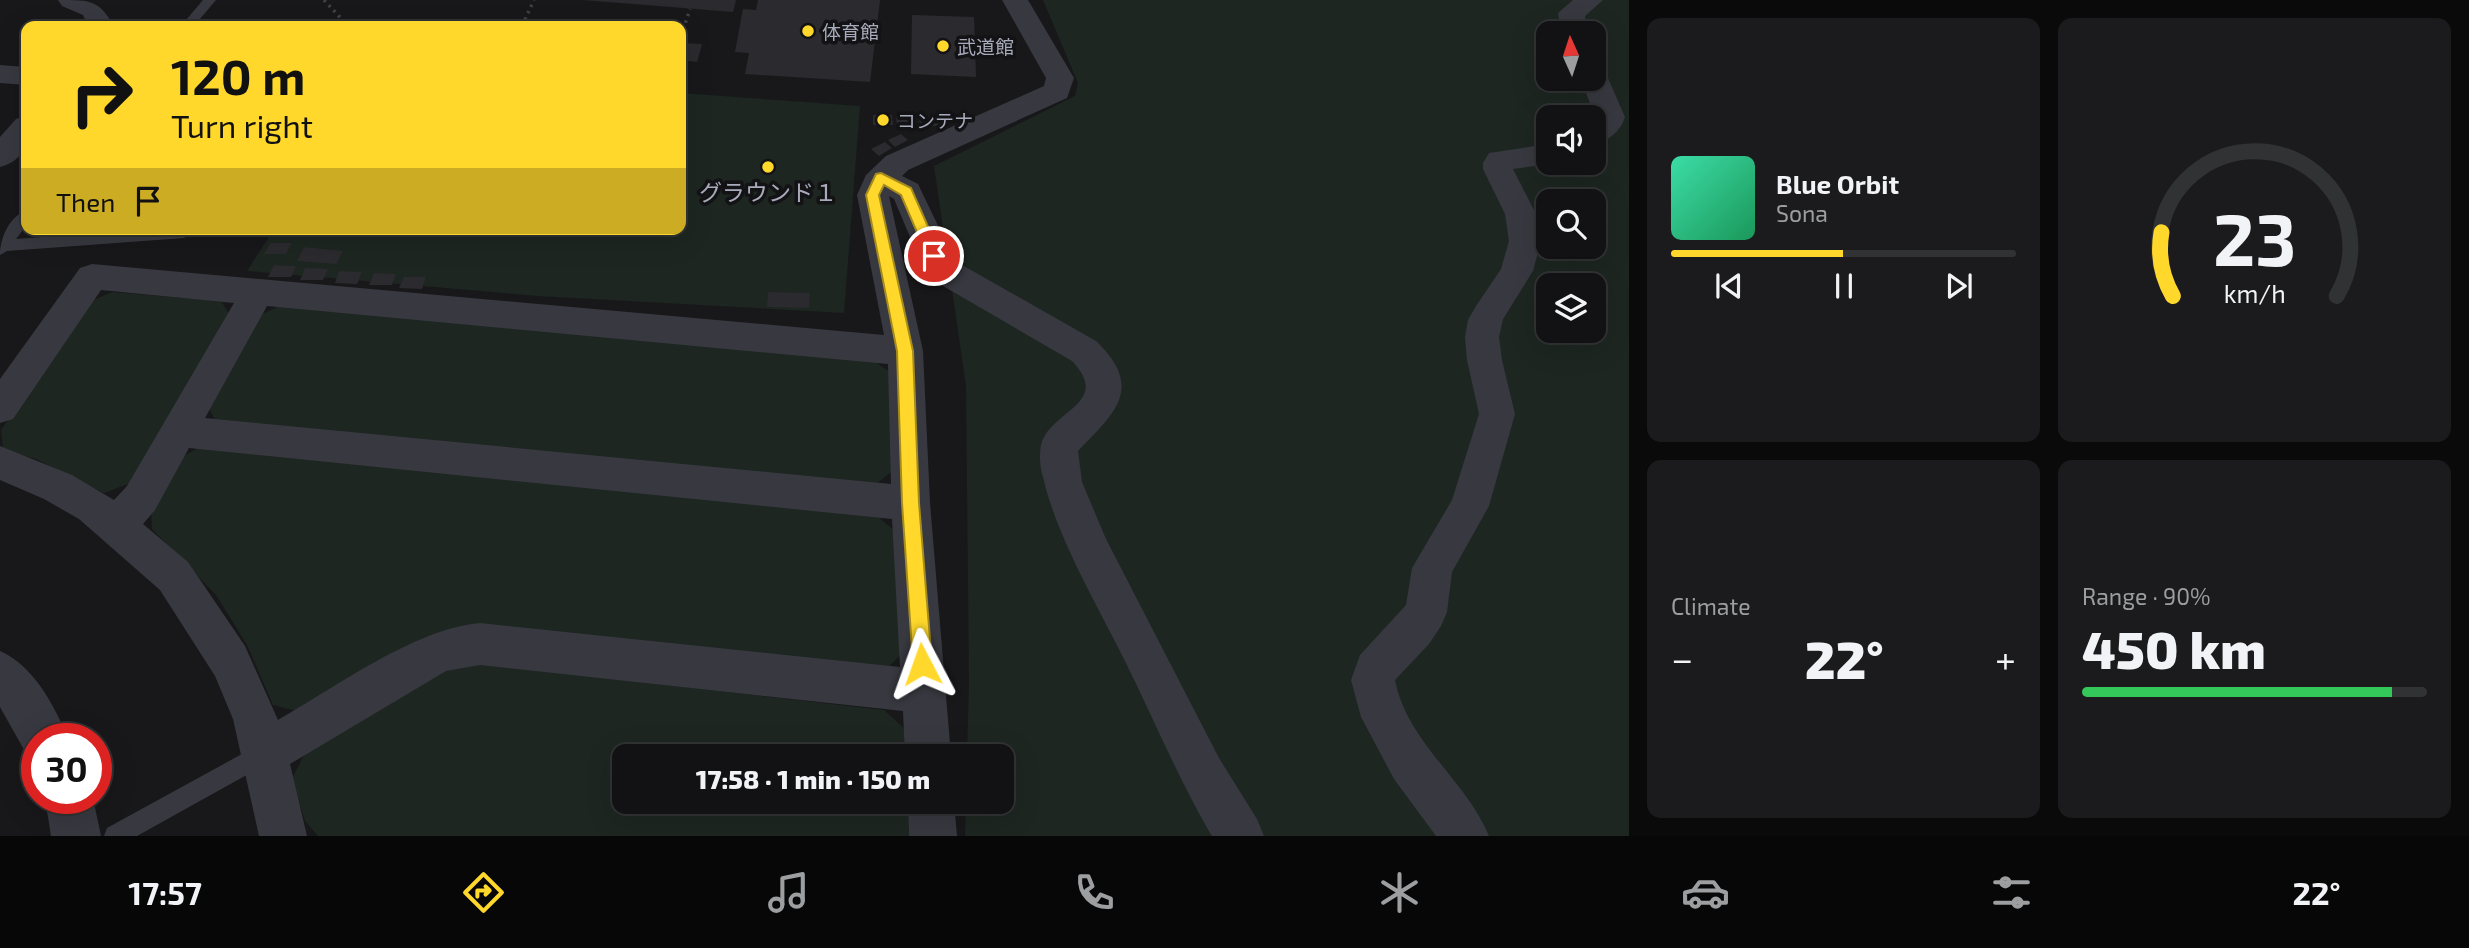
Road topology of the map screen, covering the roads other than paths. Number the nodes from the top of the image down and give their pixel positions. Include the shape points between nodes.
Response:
1 (71, 0) edge
2 (210, 0) edge
3 (1015, 0) edge
4 (1590, 0) edge
5 (99, 21) edge
6 (191, 21) edge
7 (1572, 21) edge
8 (0, 75) edge
9 (21, 76) edge
10 (1606, 106) edge
11 (1606, 125) edge
12 (21, 132) edge
13 (1536, 156) edge
14 (0, 157) edge
15 (881, 178) junction
16 (21, 222) edge
17 (150, 235) edge
18 (1, 248) edge
19 (257, 293) junction
20 (905, 351) junction
21 (0, 408) edge
22 (178, 431) junction
23 (0, 463) edge
24 (911, 503) junction
25 (117, 525) junction
26 (0, 674) edge
27 (924, 691) junction
28 (35, 723) edge
29 (927, 744) edge
30 (265, 752) junction
31 (72, 814) edge
32 (932, 814) edge
33 (76, 836) edge
34 (115, 836) edge
35 (283, 836) edge
36 (933, 836) edge
37 (1240, 836) edge
38 (1465, 836) edge

1 - 5 street via 94,10
2 - 6 lane
3 - 15 street via 1060,78 1057,91 897,163
4 - 7 street via 1571,13
8 - 9 street
10 - 11 street via 1610,117
12 - 14 street
13 - 38 street via 1498,163 1517,204 1526,243 1515,275 1484,324 1484,366 1497,414 1469,506 1432,568 1426,612 1375,670 1373,680 1377,701 1410,763
15 - 20 street via 873,195
15 - 37 street via 907,192 943,270 1072,342 1100,370 1102,403 1060,445 1063,482 1171,709
16 - 18 lane
17 - 18 lane
19 - 20 street
19 - 21 street via 92,277
19 - 22 street
20 - 24 street
22 - 24 street
22 - 25 street via 141,498
23 - 25 street via 58,487
24 - 27 street
25 - 30 street via 174,576 199,611 230,661
26 - 28 street
27 - 29 street
27 - 30 street via 480,644 457,646 435,653
30 - 34 lane
30 - 35 street
31 - 33 street
32 - 36 street

